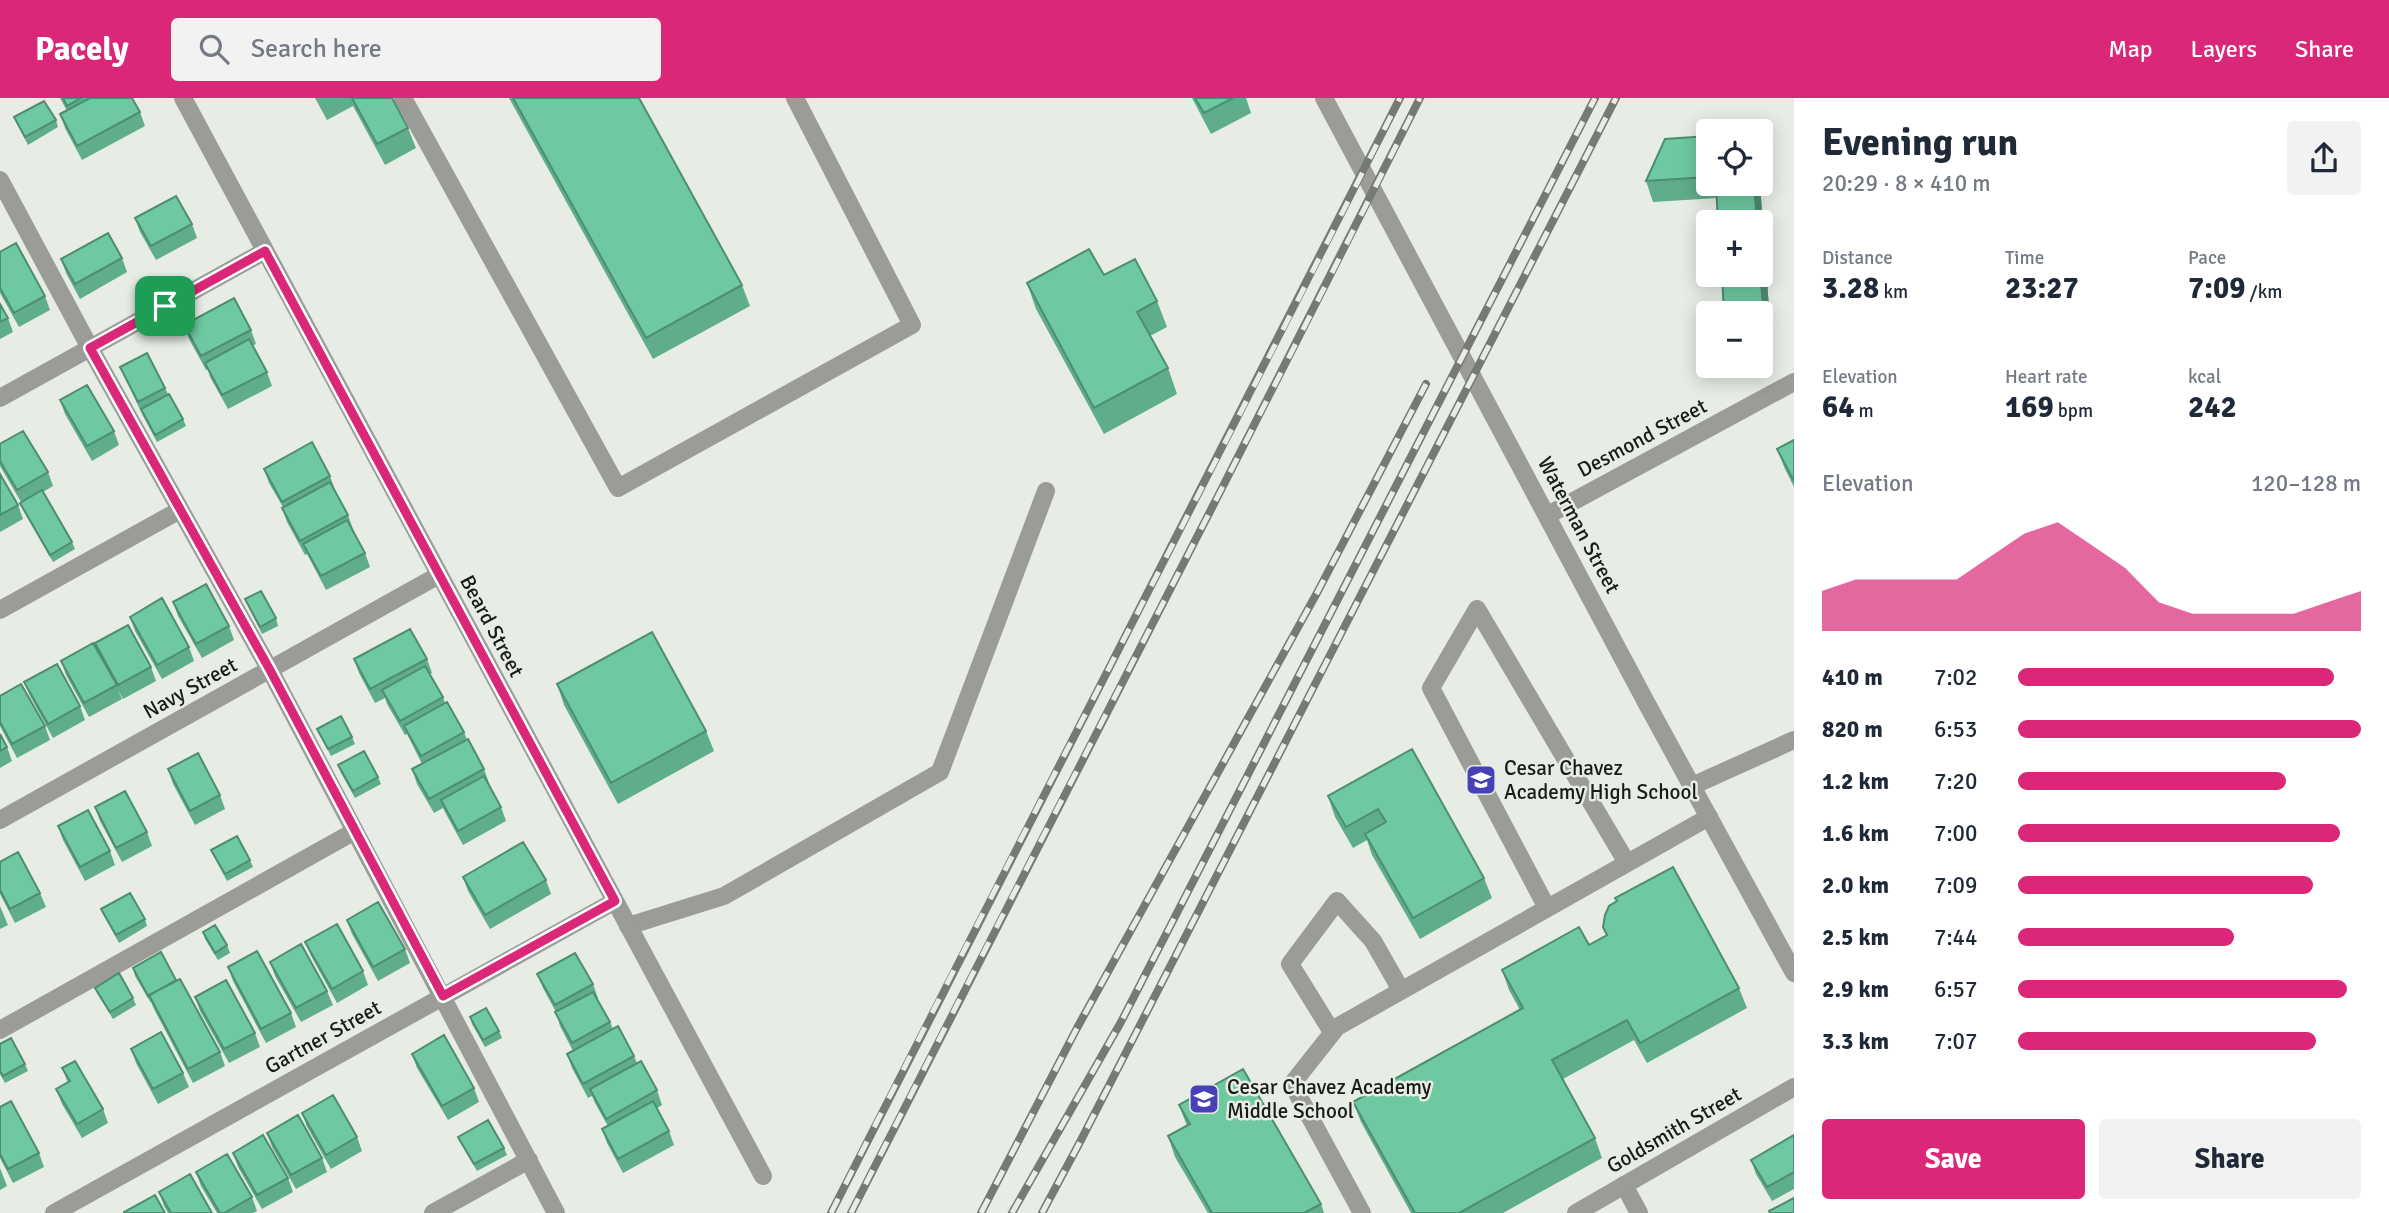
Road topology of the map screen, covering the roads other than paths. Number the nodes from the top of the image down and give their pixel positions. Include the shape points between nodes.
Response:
1 (183, 98) edge
2 (403, 98) edge
3 (795, 98) edge
4 (1324, 98) edge
5 (0, 180) edge
6 (265, 251) junction
7 (90, 348) junction
8 (1794, 382) edge
9 (0, 398) edge
10 (1046, 491) dead end
11 (180, 510) junction
12 (1548, 515) junction
13 (439, 575) junction
14 (0, 610) edge
15 (270, 670) junction
16 (1794, 740) edge
17 (1692, 786) junction
18 (1709, 817) junction
19 (0, 820) edge
20 (355, 831) junction
21 (1627, 863) junction
22 (615, 901) junction
23 (1547, 908) junction
24 (628, 926) junction
25 (1794, 973) edge
26 (1401, 990) junction
27 (443, 996) junction
28 (0, 1030) edge
29 (1332, 1032) junction
30 (1794, 1087) edge
31 (529, 1160) junction
32 (762, 1176) dead end
33 (1624, 1185) junction
34 (1582, 1211) edge
35 (54, 1213) edge
36 (433, 1213) edge
37 (556, 1213) edge
38 (1362, 1213) edge
39 (1639, 1213) edge

1 - 6 street, Beard Street
2 - 3 street via 618,488 912,325
4 - 12 street, Waterman Street
5 - 7 street
6 - 7 street
6 - 13 street, Beard Street
7 - 9 street
7 - 11 street
8 - 12 street, Desmond Street
10 - 24 street via 940,772 724,896
11 - 14 street
11 - 15 street
12 - 17 street, Waterman Street
13 - 15 street, Navy Street
13 - 22 street, Beard Street
15 - 19 street, Navy Street
15 - 20 street
16 - 17 street
17 - 18 street, Waterman Street
18 - 21 street
18 - 25 street, Waterman Street
20 - 27 street
20 - 28 street
21 - 23 street
21 - 23 street via 1477,609 1431,688
22 - 24 street, Beard Street
22 - 27 street, Gartner Street
23 - 26 street
24 - 32 street, Beard Street
26 - 29 street
26 - 29 street via 1373,941 1337,901 1290,964
27 - 31 street
27 - 35 street, Gartner Street
29 - 38 street via 1292,1084
30 - 33 street, Goldsmith Street
31 - 36 street
31 - 37 street
33 - 34 street, Goldsmith Street
33 - 39 street

